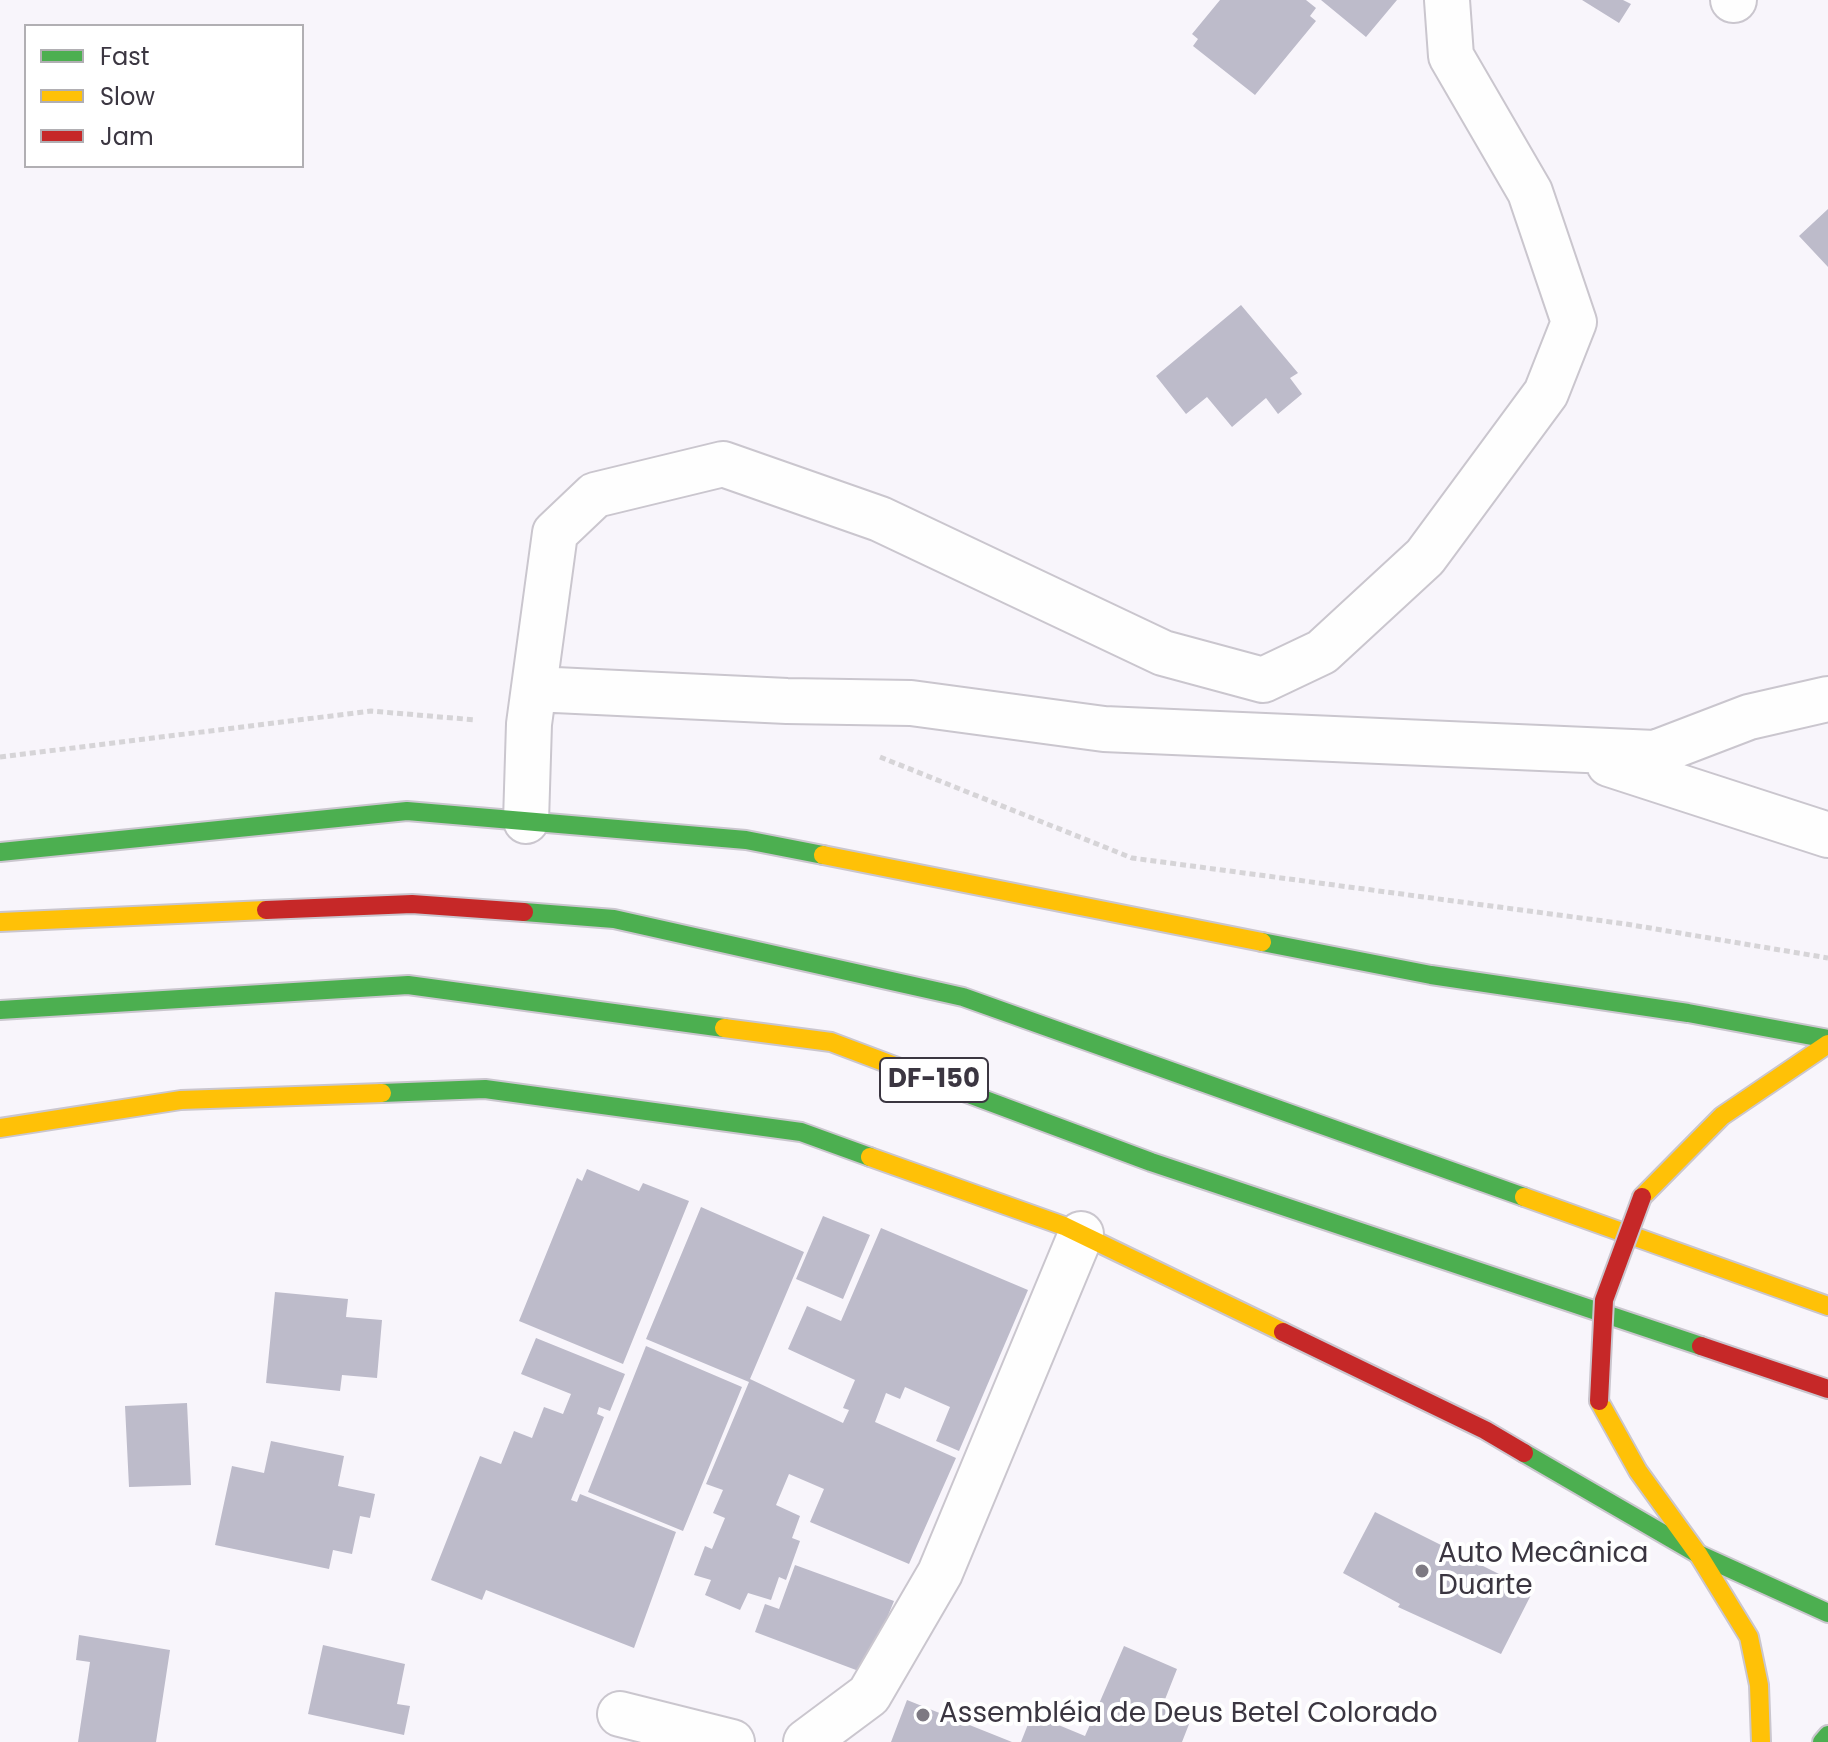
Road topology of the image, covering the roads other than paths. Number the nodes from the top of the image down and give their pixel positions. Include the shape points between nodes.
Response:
1 (1447, 0) edge
2 (1828, 699) edge
3 (531, 706) junction
4 (1561, 748) junction
5 (526, 821) junction
6 (1828, 835) edge
7 (0, 852) edge
8 (0, 922) edge
9 (0, 1010) edge
10 (1828, 1042) edge
11 (0, 1128) edge
12 (1081, 1234) junction
13 (1828, 1306) edge
14 (1828, 1389) edge
15 (1698, 1554) junction
16 (1828, 1613) edge
17 (620, 1714) dead end
18 (1828, 1735) edge
19 (732, 1742) edge
20 (806, 1742) edge
21 (1761, 1742) edge
22 (1822, 1742) edge

1 - 3 street via 1451,56 1530,192 1574,322 1546,393 1425,557 1322,652 1263,680 1163,653 880,519 723,464 595,495 555,533
2 - 4 street via 1749,717 1655,753
3 - 4 street via 911,703 1104,729
3 - 5 street
4 - 6 street
5 - 7 main road via 407,811
5 - 10 main road via 746,840 1431,975 1688,1013
8 - 13 main road via 412,904 614,919 963,997
9 - 14 main road, DF-150 via 408,985 831,1042 1151,1162
10 - 15 main road, bridge via 1722,1116 1642,1197 1604,1300 1599,1401 1638,1471
11 - 12 main road via 181,1100 485,1089 801,1132
12 - 15 main road via 1485,1430
12 - 20 street via 940,1573 869,1695
15 - 16 main road
15 - 21 main road via 1749,1637 1759,1685
17 - 19 street
18 - 22 main road

